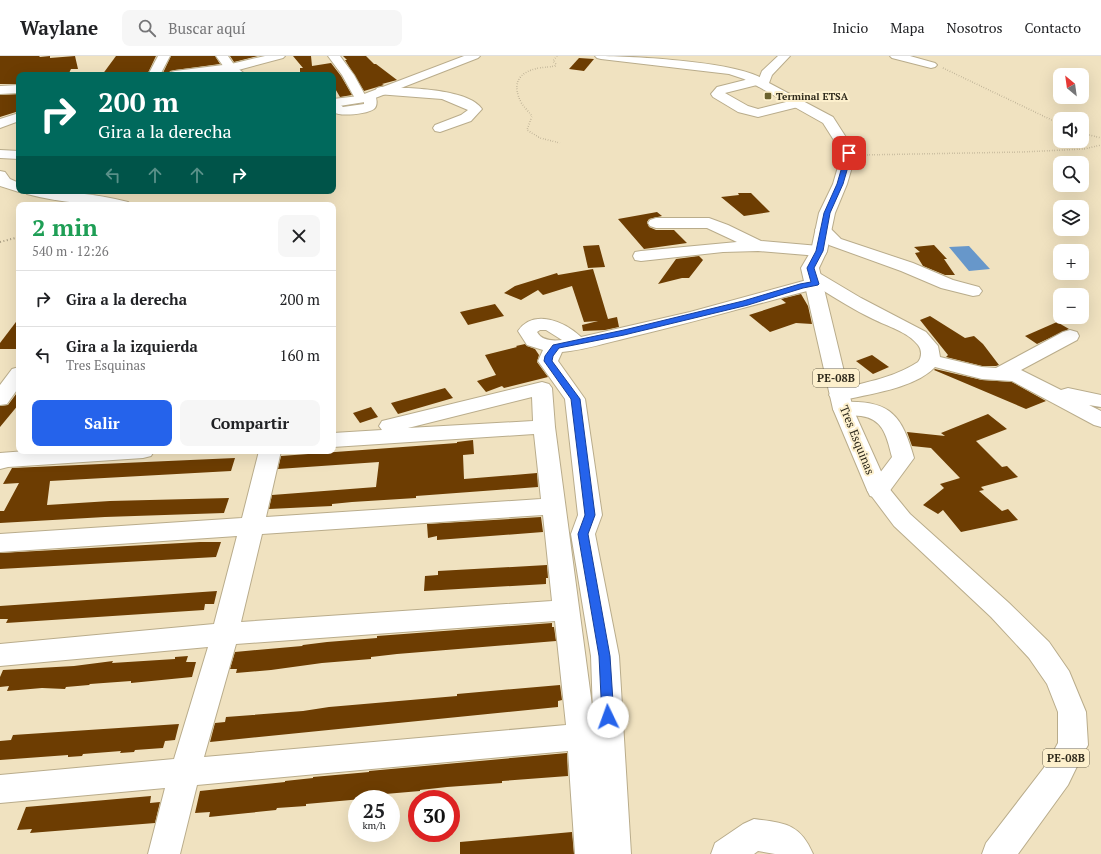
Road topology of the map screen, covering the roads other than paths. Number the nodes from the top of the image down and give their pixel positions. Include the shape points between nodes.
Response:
1 (164, 56) edge
2 (222, 56) edge
3 (279, 56) edge
4 (334, 56) edge
5 (474, 56) edge
6 (601, 56) edge
7 (784, 56) edge
8 (896, 56) edge
9 (931, 65) road end
10 (235, 71) edge
11 (156, 72) edge
12 (220, 72) edge
13 (760, 82) junction
14 (16, 89) edge
15 (0, 90) edge
16 (336, 94) edge
17 (367, 94) junction
18 (798, 104) junction
19 (336, 107) edge
20 (16, 118) edge
21 (0, 124) edge
22 (440, 128) dead end
23 (0, 154) edge
24 (16, 155) edge
25 (0, 175) edge
26 (16, 187) edge
27 (46, 194) edge
28 (109, 202) edge
29 (656, 223) dead end
30 (823, 230) junction
31 (758, 246) junction
32 (819, 251) junction
33 (641, 256) dead end
34 (814, 281) junction
35 (973, 291) dead end
36 (1070, 336) dead end
37 (931, 360) junction
38 (1001, 373) junction
39 (16, 377) edge
40 (0, 399) edge
41 (841, 402) junction
42 (1100, 413) edge
43 (544, 427) junction
44 (337, 439) edge
45 (96, 454) edge
46 (269, 454) edge
47 (0, 462) edge
48 (878, 490) junction
49 (554, 506) junction
50 (252, 527) junction
51 (0, 543) edge
52 (566, 610) junction
53 (226, 634) junction
54 (0, 655) edge
55 (582, 737) junction
56 (185, 772) junction
57 (0, 789) edge
58 (164, 854) edge
59 (591, 854) edge
60 (615, 854) edge
61 (726, 854) edge
62 (797, 854) edge
63 (998, 854) edge

1 - 11 main road
2 - 10 main road
3 - 10 main road
4 - 17 main road
5 - 17 main road
6 - 13 main road via 730,71
7 - 13 main road
8 - 9 main road
10 - 12 main road
13 - 18 main road
13 - 18 main road via 721,90 717,94 743,109 758,113
14 - 15 main road
16 - 17 main road
17 - 19 main road via 370,106 340,111
17 - 22 main road via 429,93 470,104 476,109 466,118
18 - 30 main road, Tres Esquinas / PE-08B via 828,120 849,153
20 - 21 main road
23 - 24 main road
25 - 26 main road via 4,182
27 - 28 main road
29 - 31 main road via 709,224
30 - 32 main road, Tres Esquinas / PE-08B
30 - 35 main road via 835,242 947,284
31 - 32 main road
31 - 33 main road
32 - 34 main road, Tres Esquinas / PE-08B via 810,268
34 - 37 main road via 908,329 925,341 932,353
34 - 41 main road, Tres Esquinas / PE-08B
34 - 60 main road via 746,303 566,344 549,356 548,361 575,399 590,515 583,534 605,656
36 - 38 main road
37 - 38 main road via 976,372
37 - 41 main road via 904,378
38 - 42 main road via 1016,375 1038,386 1088,400
39 - 40 main road
41 - 48 main road, Tres Esquinas / PE-08B
41 - 48 main road via 888,420 899,441 903,458
43 - 44 main road
43 - 44 main road via 542,388
43 - 49 main road
45 - 47 main road
46 - 50 main road
48 - 63 main road, Tres Esquinas / PE-08B via 902,520 1040,650 1059,680 1072,712 1073,745 1056,775
49 - 50 main road
49 - 52 main road
50 - 51 main road
50 - 53 main road
52 - 53 main road
52 - 55 main road
53 - 54 main road
53 - 56 main road
55 - 56 main road
55 - 59 main road
56 - 57 main road
56 - 58 main road
61 - 62 main road via 754,834 782,838

